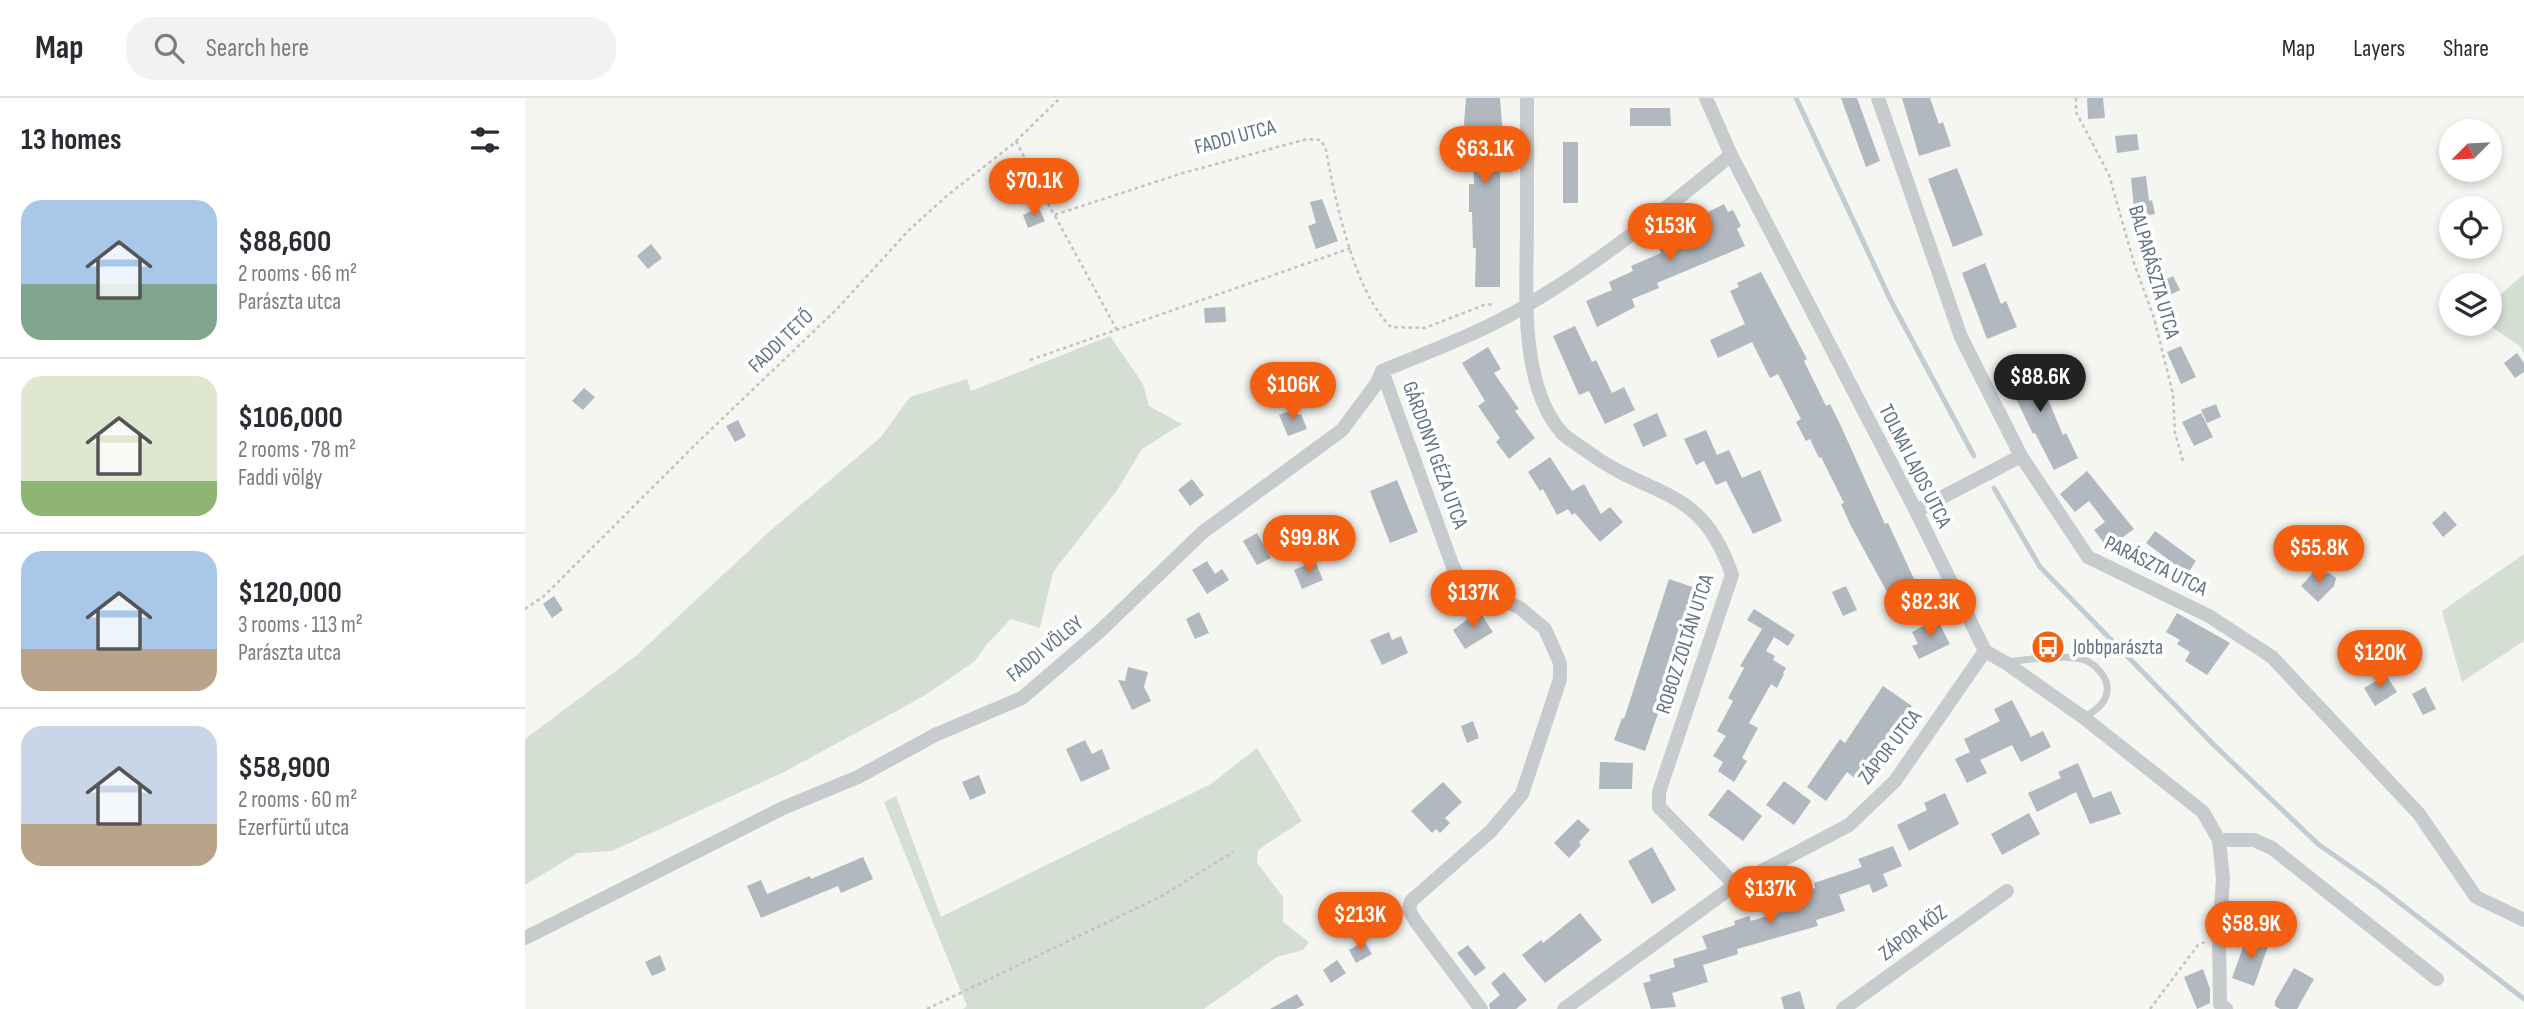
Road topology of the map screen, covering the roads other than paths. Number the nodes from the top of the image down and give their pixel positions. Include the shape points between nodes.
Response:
1 (1527, 98) edge
2 (1706, 98) edge
3 (1878, 98) edge
4 (1731, 155) junction
5 (1527, 305) junction
6 (1382, 371) junction
7 (2021, 456) junction
8 (1916, 511) junction
9 (1985, 651) junction
10 (2006, 663) junction
11 (2083, 717) junction
12 (2220, 840) junction
13 (1735, 885) junction
14 (2007, 891) dead end
15 (2524, 920) edge
16 (525, 938) edge
17 (2437, 979) dead end
18 (1584, 1002) edge
19 (2223, 1006) edge
20 (1481, 1009) edge
21 (1564, 1009) edge
22 (1843, 1009) edge

1 - 5 street, ROBOZ ZOLTÁN UTCA
2 - 4 street, TOLNAI LAJOS UTCA
3 - 7 street, PARÁSZTA UTCA via 1961,337
4 - 5 street via 1566,281
4 - 8 street, TOLNAI LAJOS UTCA
5 - 6 street
5 - 13 street, ROBOZ ZOLTÁN UTCA via 1531,357 1544,404 1563,433 1599,460 1682,501 1711,529 1722,547 1732,575 1659,792 1659,807
6 - 16 street, FADDI VÖLGY via 1342,430 1203,532 1022,698 783,808
6 - 20 street, GÁRDONYI GÉZA UTCA via 1453,567 1461,580 1534,619 1545,629 1560,663 1549,719 1522,794 1491,831 1411,901 1409,910 1416,922
7 - 8 street
7 - 15 street, PARÁSZTA UTCA via 2088,557 2209,616 2272,657 2419,814 2476,897
8 - 9 street, TOLNAI LAJOS UTCA
9 - 10 street
9 - 13 street, ZÁPOR UTCA via 1895,781 1849,825
10 - 11 street
10 - 11 lane via 2067,659 2095,666 2106,681 2108,694 2102,706
11 - 12 street via 2203,812
12 - 17 street via 2254,839 2272,848
12 - 19 street
13 - 18 street, ZÁPOR UTCA
14 - 22 street, ZÁPOR KÖZ
18 - 21 street, ZÁPOR UTCA

